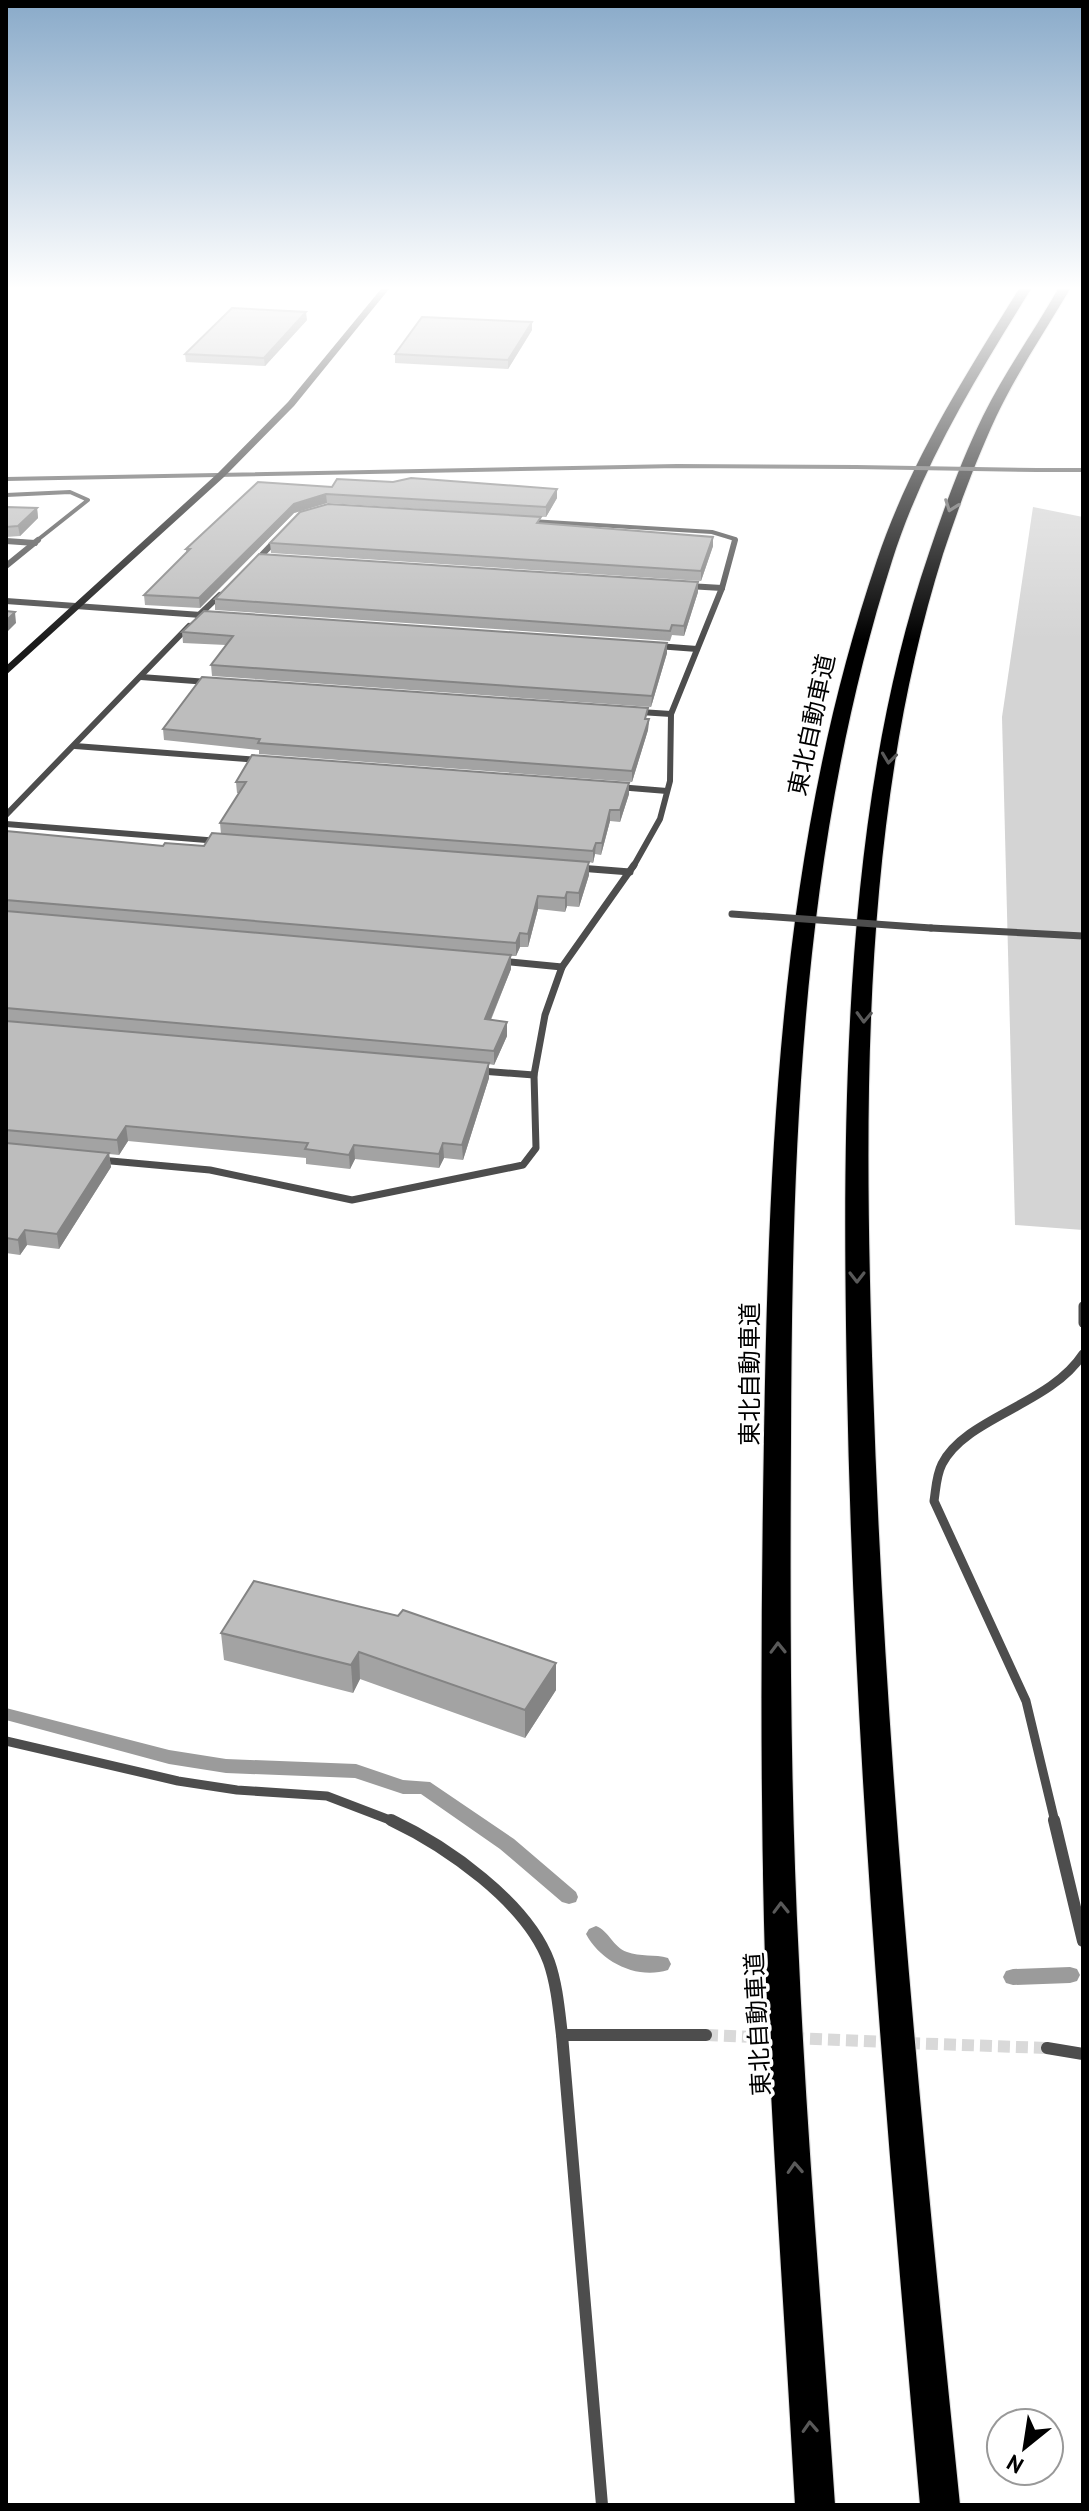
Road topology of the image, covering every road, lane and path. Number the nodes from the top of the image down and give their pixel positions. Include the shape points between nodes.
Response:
1 (289, 406) edge
2 (950, 406) edge
3 (996, 406) edge
4 (1083, 470) edge
5 (221, 475) junction
6 (6, 479) edge
7 (6, 495) edge
8 (528, 520) edge
9 (288, 527) edge
10 (6, 541) edge
11 (35, 543) junction
12 (260, 558) junction
13 (276, 559) edge
14 (6, 566) edge
15 (250, 567) edge
16 (674, 585) edge
17 (230, 586) edge
18 (722, 588) junction
19 (6, 601) edge
20 (79, 606) junction
21 (200, 615) junction
22 (215, 616) edge
23 (650, 646) edge
24 (697, 649) junction
25 (6, 672) edge
26 (141, 677) junction
27 (219, 683) edge
28 (624, 711) edge
29 (671, 714) junction
30 (75, 746) junction
31 (262, 760) edge
32 (605, 786) edge
33 (667, 791) junction
34 (6, 815) edge
35 (6, 824) edge
36 (223, 841) edge
37 (567, 867) edge
38 (630, 872) junction
39 (732, 914) dead end
40 (1083, 936) edge
41 (499, 961) edge
42 (562, 967) junction
43 (472, 1070) edge
44 (534, 1075) junction
45 (84, 1158) edge
46 (1083, 1306) edge
47 (1083, 1323) edge
48 (1083, 1354) edge
49 (6, 1741) edge
50 (1083, 1941) edge
51 (562, 2035) junction
52 (706, 2035) tunnel mouth
53 (1047, 2048) tunnel mouth
54 (1083, 2054) edge
55 (602, 2505) edge
56 (815, 2505) edge
57 (940, 2505) edge

1 - 5 street
56 -> 2 highway, 東北自動車道 via 782,1958 777,1573 781,1240 804,930 836,724 885,557
3 -> 57 highway via 932,561 892,731 867,936 857,1270 866,1578 888,1962
4 - 5 street, bridge via 677,466
5 - 6 street
5 - 20 street
7 - 11 street via 70,492 88,500
8 - 18 street via 726,534 735,539
9 - 12 street
10 - 11 street
11 - 14 street
12 - 13 street
12 - 15 street
16 - 18 street
17 - 21 street
18 - 24 street
19 - 20 street
20 - 21 street
20 - 25 street
21 - 22 street
21 - 26 street
23 - 24 street
24 - 29 street
26 - 27 street
26 - 30 street
28 - 29 street
29 - 33 street
30 - 31 street
30 - 34 street
32 - 33 street
33 - 38 street via 660,819
35 - 36 street
37 - 38 street
38 - 42 street
39 - 40 street, bridge
41 - 42 street
42 - 44 street via 545,1015
43 - 44 street
44 - 45 street via 536,1148 523,1165 360,1200 210,1170
46 - 47 street
48 - 50 street via 1070,1375 980,1429 945,1459 934,1501 1026,1701
49 - 51 street via 99,1767 240,1790 337,1799 403,1828 458,1861 529,1927 546,1953
51 - 52 street
51 - 55 street
53 - 54 street

